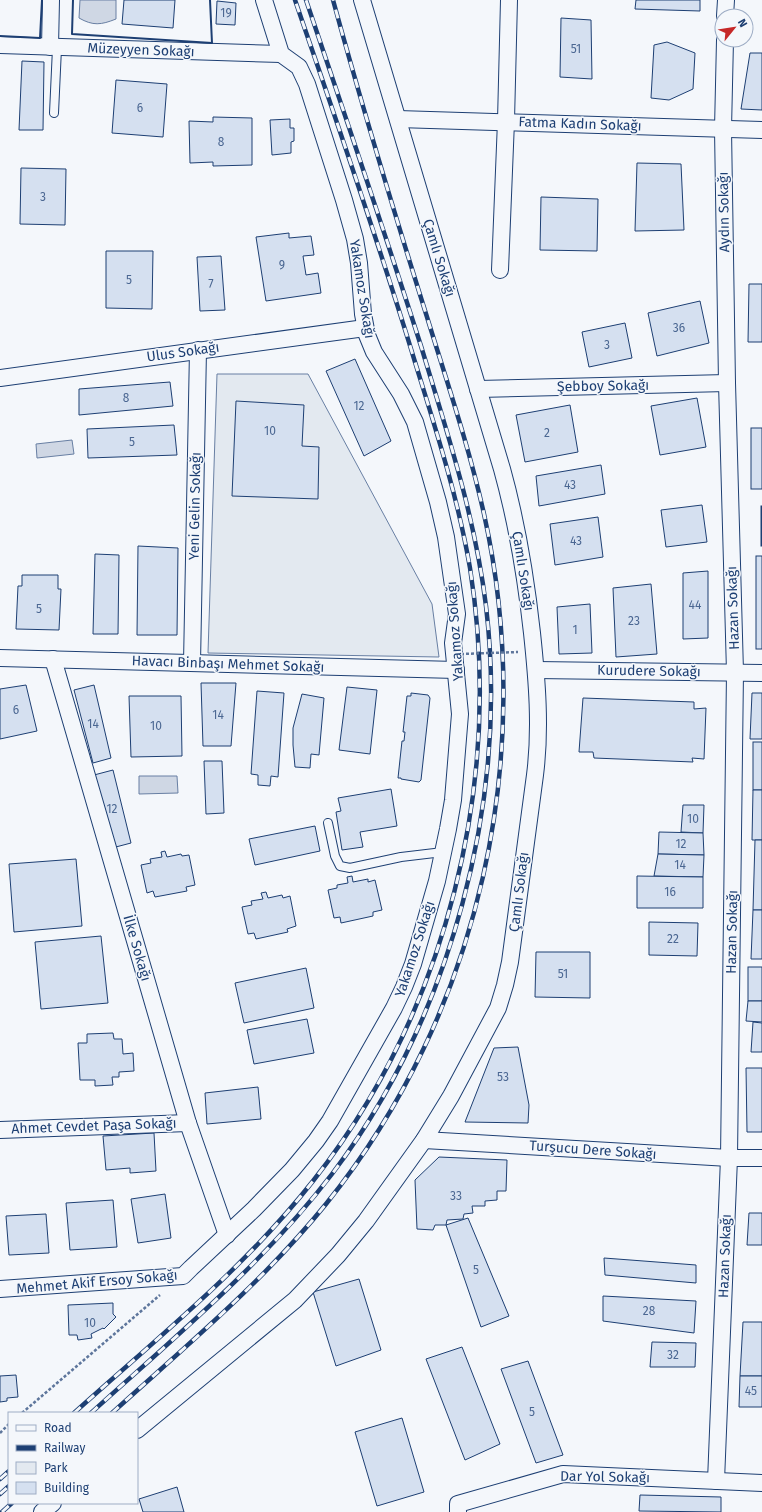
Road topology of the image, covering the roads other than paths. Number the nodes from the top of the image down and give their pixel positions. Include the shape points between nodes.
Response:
1 (51, 0) edge
2 (264, 0) edge
3 (362, 0) edge
4 (509, 0) edge
5 (0, 45) edge
6 (53, 48) junction
7 (725, 48) edge
8 (281, 54) junction
9 (54, 113) dead end
10 (398, 119) junction
11 (506, 121) junction
12 (723, 129) junction
13 (762, 130) edge
14 (500, 270) dead end
15 (366, 328) junction
16 (198, 350) junction
17 (0, 378) edge
18 (727, 383) junction
19 (478, 389) junction
20 (0, 658) edge
21 (53, 659) junction
22 (192, 662) junction
23 (456, 670) junction
24 (536, 670) junction
25 (735, 672) junction
26 (762, 673) edge
27 (328, 822) dead end
28 (444, 852) junction
29 (188, 1123) junction
30 (0, 1130) edge
31 (424, 1140) junction
32 (729, 1158) junction
33 (762, 1158) edge
34 (227, 1235) junction
35 (0, 1289) edge
36 (138, 1429) edge
37 (716, 1481) junction
38 (762, 1483) edge
39 (52, 1504) edge
40 (42, 1512) edge
41 (458, 1512) edge

1 - 6 street
2 - 8 street
3 - 10 street, Çamlı Sokağı
4 - 11 street
5 - 6 street, Müzeyyen Sokağı
6 - 8 street, Müzeyyen Sokağı
6 - 9 lane
7 - 12 street, Aydın Sokağı
8 - 15 street, Yakamoz Sokağı via 297,65 305,77 343,196 357,251
10 - 11 street, Fatma Kadın Sokağı
10 - 19 street, Çamlı Sokağı
11 - 12 street, Fatma Kadın Sokağı
11 - 14 street
12 - 13 street, Fatma Kadın Sokağı
12 - 18 street, Aydın Sokağı
15 - 16 street, Ulus Sokağı
15 - 23 street, Yakamoz Sokağı via 374,352 415,422 438,502 446,537 457,614 453,643
16 - 17 street, Ulus Sokağı
16 - 22 street, Yeni Gelin Sokağı
18 - 19 street, Şebboy Sokağı
18 - 25 street, Hazan Sokağı
19 - 24 street, Çamlı Sokağı via 519,541
20 - 21 street, Havacı Binbaşı Mehmet Sokağı
21 - 22 street, Havacı Binbaşı Mehmet Sokağı
21 - 29 street, İlke Sokağı
22 - 23 street, Havacı Binbaşı Mehmet Sokağı
23 - 28 street, Yakamoz Sokağı via 460,725 453,800
24 - 25 street, Kurudere Sokağı
24 - 31 street, Çamlı Sokağı via 537,763 507,978 501,1000 488,1027 447,1104
25 - 26 street, Kurudere Sokağı
25 - 32 street, Hazan Sokağı
27 - 28 lane via 335,856 340,866 350,868 401,857
28 - 34 street, Yakamoz Sokağı via 413,964 394,1008 316,1141
29 - 30 street, Ahmet Cevdet Paşa Sokağı
29 - 34 street, İlke Sokağı
31 - 32 street, Turşucu Dere Sokağı
31 - 36 street, Çamlı Sokağı via 366,1221 309,1286
32 - 33 street, Turşucu Dere Sokağı
32 - 37 street, Hazan Sokağı
34 - 35 street, Mehmet Akif Ersoy Sokağı via 183,1276
37 - 38 street
37 - 41 street, Dar Yol Sokağı via 563,1474 458,1504
39 - 40 street

